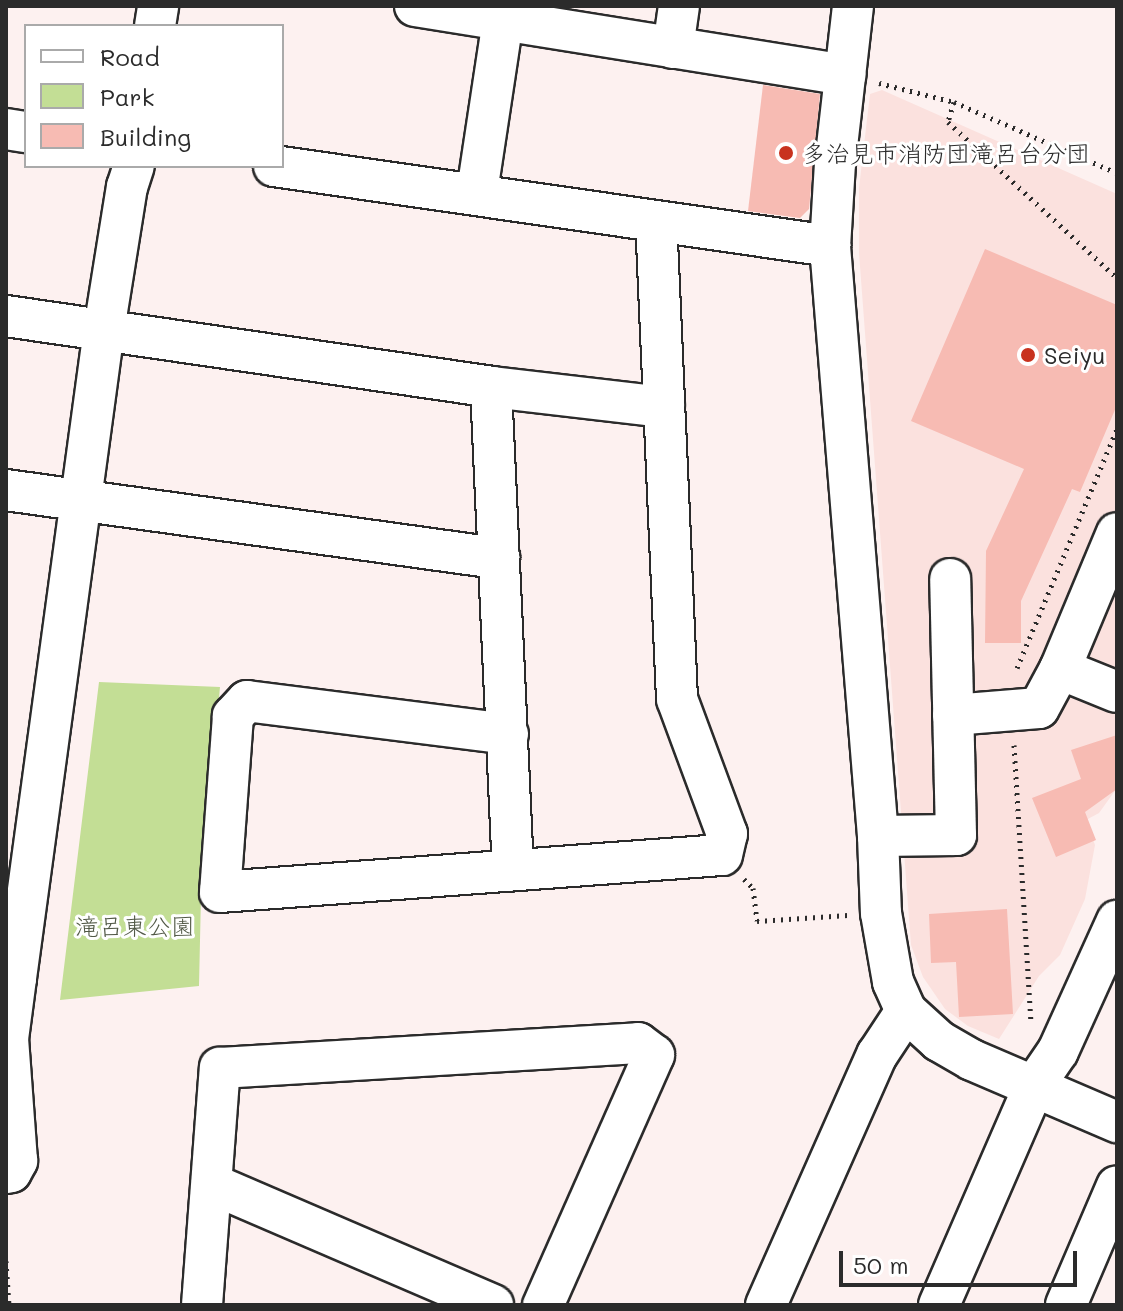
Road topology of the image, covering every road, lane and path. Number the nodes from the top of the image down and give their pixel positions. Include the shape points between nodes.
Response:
1 (415, 6) edge
2 (679, 6) edge
3 (853, 6) edge
4 (504, 13) edge
5 (673, 48) junction
6 (845, 75) junction
7 (954, 102) junction
8 (284, 167) edge
9 (133, 168) edge
10 (1117, 173) edge
11 (477, 192) junction
12 (656, 221) junction
13 (830, 246) junction
14 (1117, 278) edge
15 (6, 316) edge
16 (104, 330) junction
17 (491, 387) junction
18 (664, 407) junction
19 (6, 490) edge
20 (84, 500) junction
21 (1117, 533) edge
22 (499, 558) junction
23 (950, 579) dead end
24 (1060, 669) junction
25 (1117, 692) edge
26 (953, 715) junction
27 (508, 734) junction
28 (878, 836) junction
29 (722, 855) junction
30 (513, 870) junction
31 (881, 913) junction
32 (1117, 921) edge
33 (11, 978) edge
34 (906, 1011) junction
35 (1034, 1086) junction
36 (1117, 1122) edge
37 (6, 1173) edge
38 (212, 1184) junction
39 (1113, 1206) edge
40 (6, 1261) edge
41 (9, 1305) edge
42 (202, 1305) edge
43 (493, 1305) edge
44 (543, 1305) edge
45 (766, 1305) edge
46 (939, 1305) edge
47 (1066, 1305) edge

1 - 4 street
2 - 5 street
3 - 6 street
4 - 5 street
4 - 11 street
5 - 6 street
6 - 7 path
6 - 13 street
7 - 10 path
7 - 14 path via 948,122
8 - 11 street
9 - 16 street
11 - 12 street
12 - 13 street
12 - 18 street
13 - 28 street
15 - 16 street
16 - 17 street
16 - 20 street
17 - 18 street
17 - 22 street
18 - 29 street via 677,699 727,834
19 - 20 street
20 - 22 street
20 - 33 street
21 - 24 street
22 - 27 street
23 - 26 street
24 - 25 street
24 - 26 street via 1039,708
26 - 28 street via 956,835
27 - 30 street
27 - 30 street via 247,701 233,716 220,892
28 - 31 street
29 - 30 street
29 - 31 path via 753,888 757,921
31 - 34 street via 893,982
32 - 35 street via 1058,1051
33 - 37 street via 8,1039 17,1161
34 - 35 street via 939,1041
34 - 45 street via 877,1055
35 - 36 street
35 - 46 street
38 - 42 street
38 - 43 street
38 - 44 street via 220,1068 638,1043 654,1055
39 - 47 street
40 - 41 path

